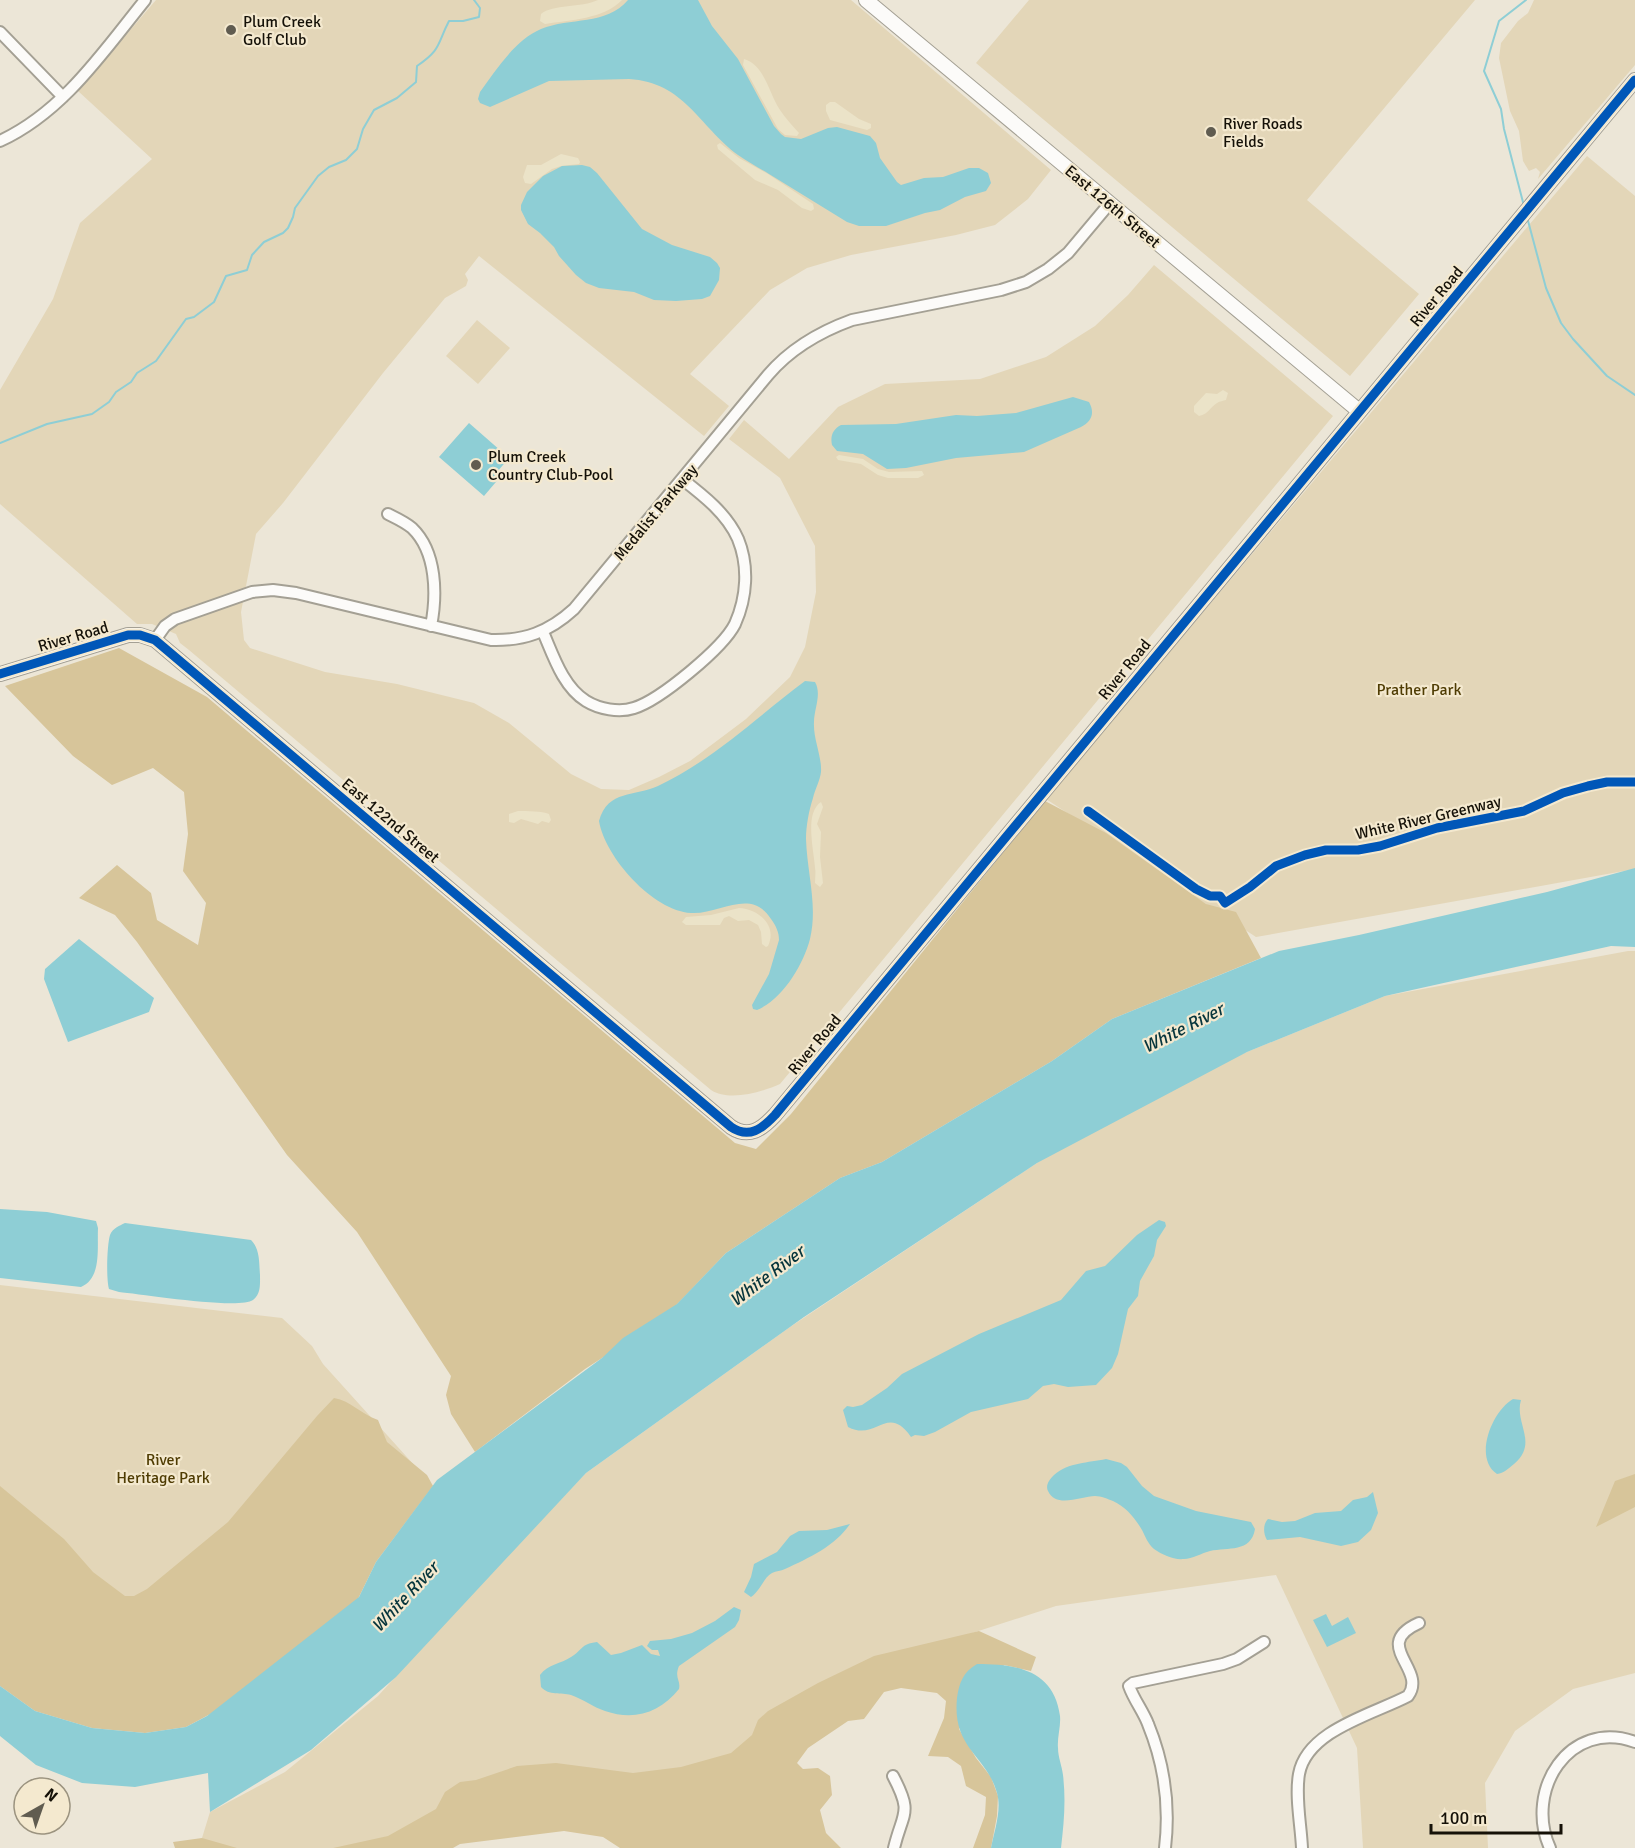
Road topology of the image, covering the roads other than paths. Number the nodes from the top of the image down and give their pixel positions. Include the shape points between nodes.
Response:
1 (145, 0) edge
2 (866, 0) edge
3 (0, 32) edge
4 (1635, 80) edge
5 (63, 97) junction
6 (0, 141) edge
7 (1110, 203) junction
8 (1359, 411) junction
9 (682, 479) junction
10 (388, 514) dead end
11 (431, 626) junction
12 (543, 632) junction
13 (155, 640) junction
14 (0, 674) edge
15 (608, 1022) joint
16 (1419, 1623) dead end
17 (1264, 1642) dead end
18 (1635, 1742) edge
19 (894, 1776) dead end
20 (894, 1848) edge
21 (1166, 1848) edge
22 (1302, 1848) edge
23 (1550, 1848) edge

1 - 5 street
2 - 7 street, East 126th Street
3 - 5 street
4 - 8 street, River Road
5 - 6 street via 42,116
7 - 8 street, East 126th Street
7 - 9 street, Medalist Parkway via 1068,253 1026,282 852,320 811,338 774,368
8 - 15 street, River Road via 763,1127 747,1133 734,1129
9 - 12 street, Medalist Parkway via 574,609
9 - 12 street via 724,517 743,556 746,579 742,602 720,645 646,703 619,710 592,705 572,690
10 - 11 street via 414,530 426,550 435,591
11 - 12 street, Medalist Parkway via 491,640
11 - 13 street, Medalist Parkway via 296,593 263,591 175,619
13 - 14 street, River Road via 128,635
13 - 15 street, East 122nd Street
16 - 22 street via 1406,1629 1399,1642 1413,1680 1408,1696 1332,1731 1303,1762 1298,1783
17 - 21 street via 1223,1664 1129,1686 1159,1757 1167,1803
18 - 23 street via 1602,1738 1574,1749 1562,1759 1548,1780 1542,1799 1542,1823
19 - 20 street via 906,1813

